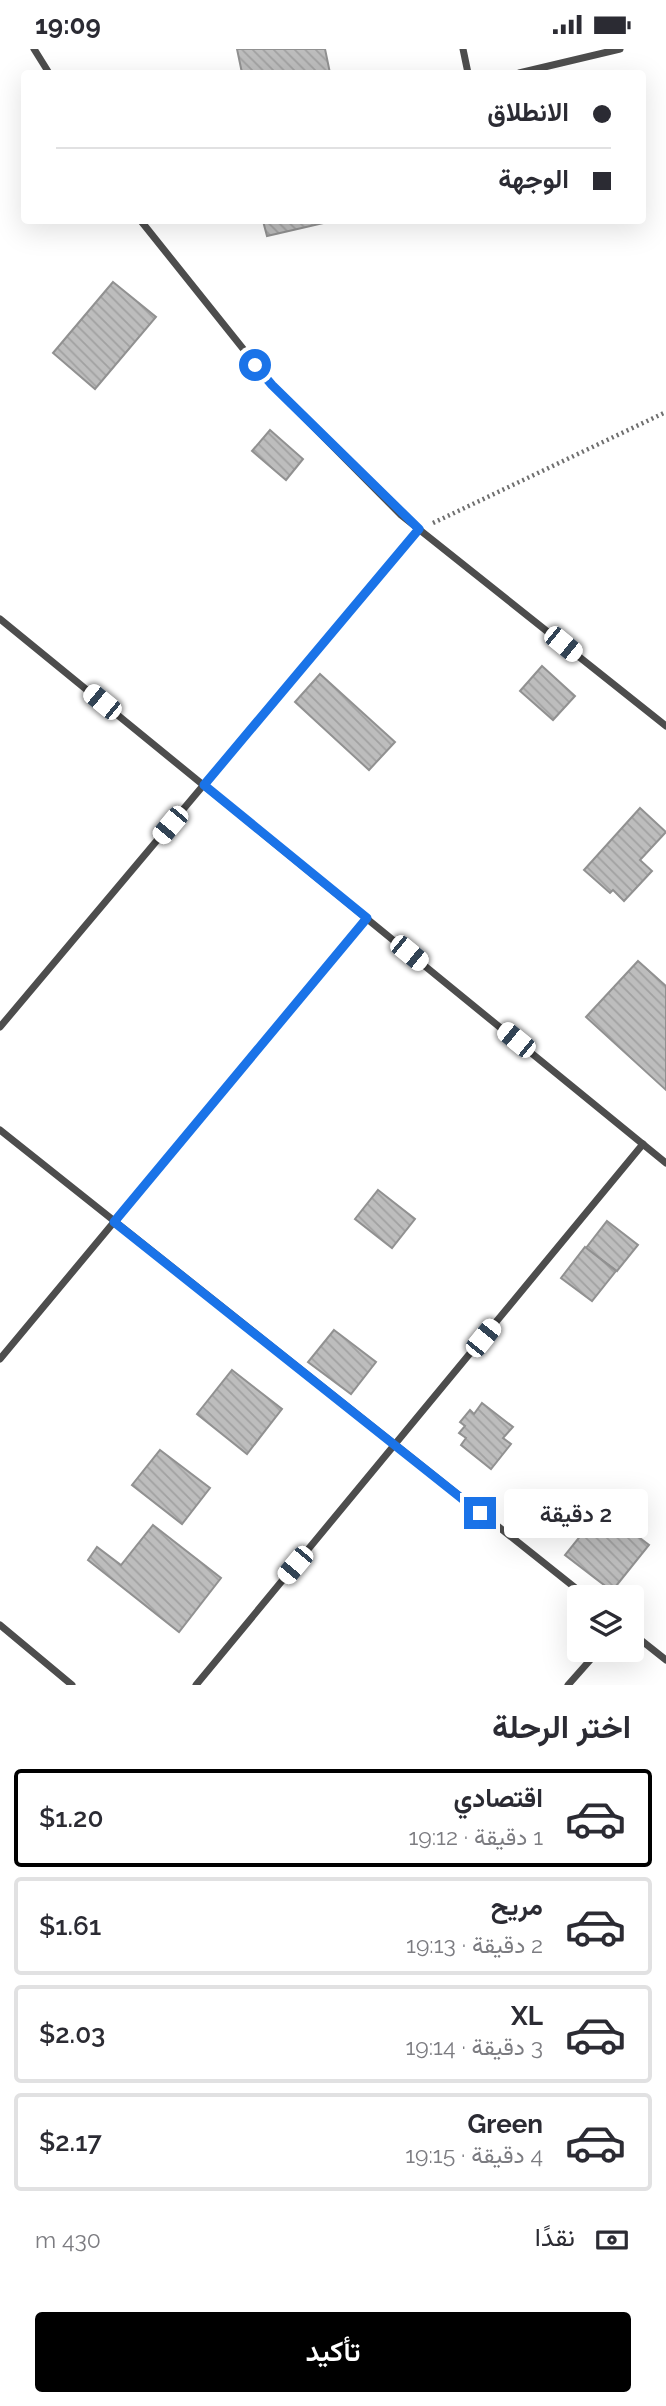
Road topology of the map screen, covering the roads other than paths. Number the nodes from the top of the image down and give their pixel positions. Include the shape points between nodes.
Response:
1 (34, 49) edge
2 (463, 49) edge
3 (620, 49) edge
4 (47, 70) edge
5 (467, 70) edge
6 (532, 70) edge
7 (143, 224) edge
8 (419, 529) junction
9 (0, 619) edge
10 (666, 726) edge
11 (204, 785) junction
12 (367, 918) junction
13 (0, 1027) edge
14 (0, 1130) edge
15 (643, 1144) junction
16 (666, 1163) edge
17 (114, 1222) junction
18 (0, 1359) edge
19 (394, 1445) junction
20 (572, 1585) edge
21 (0, 1625) edge
22 (644, 1643) edge
23 (666, 1660) edge
24 (588, 1662) edge
25 (72, 1685) edge
26 (196, 1685) edge
27 (568, 1685) edge

1 - 4 street
2 - 5 street
3 - 6 street
7 - 8 street via 272,385
8 - 10 street
8 - 11 street
9 - 11 street
11 - 12 street
11 - 13 street
12 - 15 street
12 - 17 street
14 - 17 street
15 - 16 street
15 - 19 street
17 - 18 street
17 - 19 street
19 - 20 street
19 - 26 street
21 - 25 street
22 - 23 street
24 - 27 street

